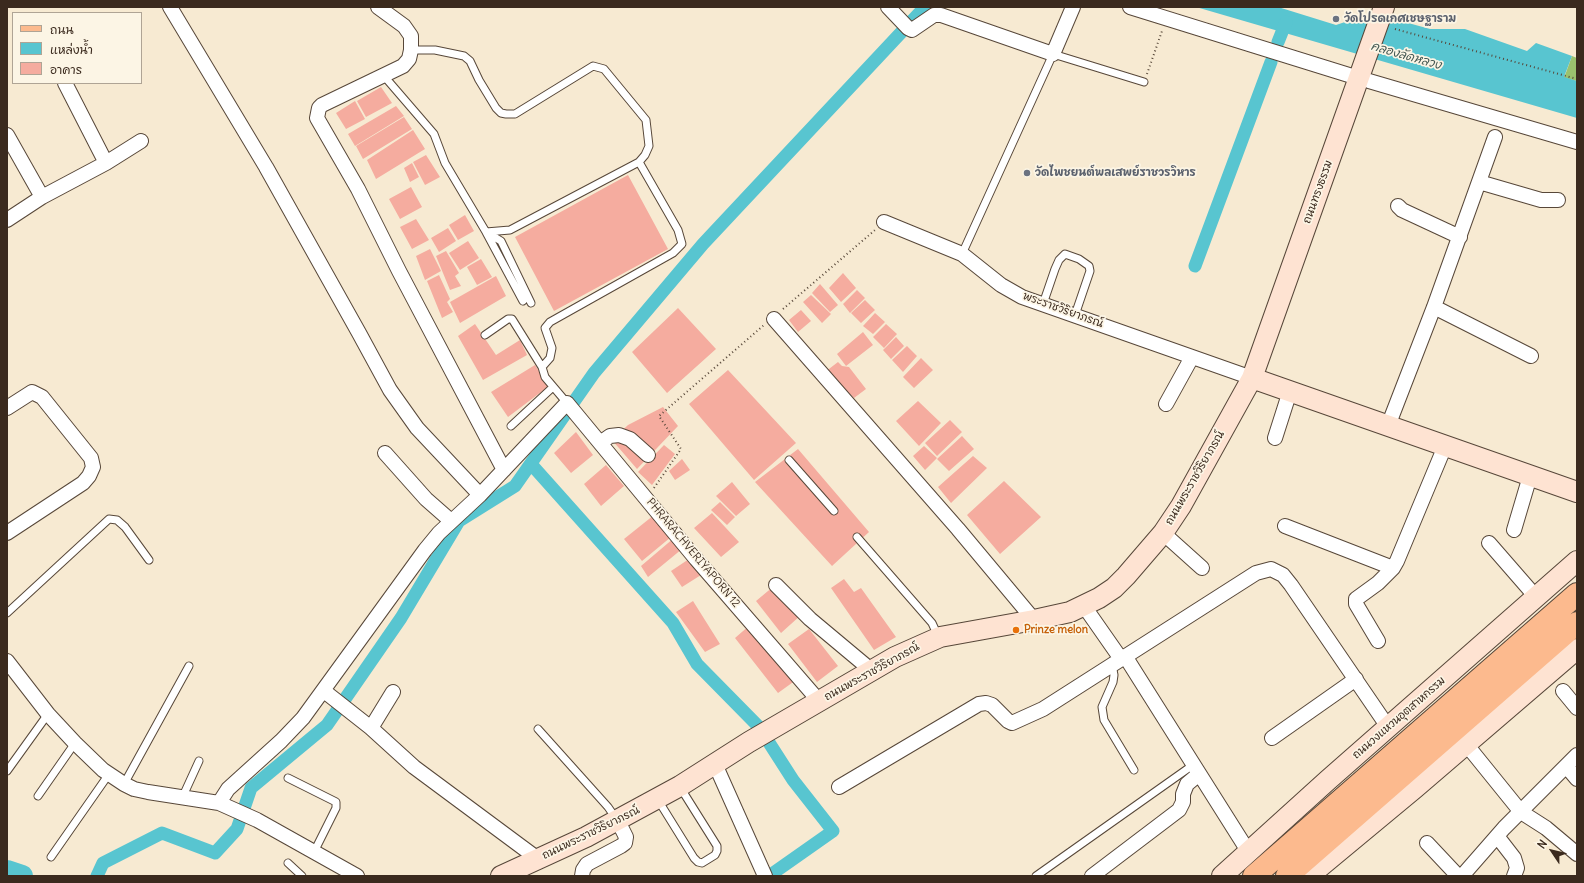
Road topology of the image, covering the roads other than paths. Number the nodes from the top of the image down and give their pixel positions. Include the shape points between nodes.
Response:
1 (170, 7) edge
2 (378, 7) edge
3 (888, 7) edge
4 (1073, 7) edge
5 (1130, 7) edge
6 (1384, 7) edge
7 (411, 50) junction
8 (1054, 54) junction
9 (384, 76) junction
10 (1360, 77) junction
11 (1144, 82) road end
12 (66, 84) edge
13 (7, 135) edge
14 (1495, 137) dead end
15 (141, 141) dead end
16 (1577, 142) edge
17 (639, 162) junction
18 (106, 163) junction
19 (1479, 182) junction
20 (42, 197) junction
21 (1558, 200) dead end
22 (1398, 206) dead end
23 (7, 220) edge
24 (884, 222) road end
25 (486, 232) junction
26 (1460, 236) junction
27 (962, 254) junction
28 (523, 301) dead end
29 (531, 303) dead end
30 (1043, 304) junction
31 (1434, 307) junction
32 (1075, 315) junction
33 (773, 319) road end
34 (486, 335) dead end
35 (1531, 356) dead end
36 (1192, 357) junction
37 (542, 367) junction
38 (1252, 378) junction
39 (553, 387) junction
40 (1290, 391) junction
41 (568, 404) junction
42 (1166, 404) dead end
43 (7, 408) edge
44 (512, 426) dead end
45 (1388, 426) junction
46 (1275, 438) dead end
47 (600, 443) junction
48 (1445, 446) junction
49 (385, 453) dead end
50 (648, 455) dead end
51 (789, 460) dead end
52 (504, 470) junction
53 (1530, 476) junction
54 (1557, 485) junction
55 (1577, 492) edge
56 (480, 494) junction
57 (1577, 505) edge
58 (834, 511) dead end
59 (451, 521) junction
60 (1285, 526) dead end
61 (1514, 530) dead end
62 (7, 533) edge
63 (1163, 533) junction
64 (857, 537) dead end
65 (1489, 543) dead end
66 (149, 560) dead end
67 (1577, 561) edge
68 (1202, 568) dead end
69 (1393, 568) junction
70 (776, 585) dead end
71 (1577, 594) edge
72 (1536, 597) junction
73 (1084, 606) junction
74 (7, 613) edge
75 (1034, 620) junction
76 (1577, 623) edge
77 (940, 638) junction
78 (1378, 641) dead end
79 (1577, 649) edge
80 (1119, 660) junction
81 (7, 661) edge
82 (189, 666) dead end
83 (871, 670) junction
84 (1356, 679) junction
85 (1563, 691) dead end
86 (393, 692) dead end
87 (328, 694) junction
88 (819, 701) junction
89 (1577, 708) edge
90 (48, 714) junction
91 (1388, 727) junction
92 (371, 728) junction
93 (538, 729) dead end
94 (1272, 738) dead end
95 (75, 743) junction
96 (1466, 744) junction
97 (1577, 755) edge
98 (199, 761) dead end
99 (715, 764) junction
100 (1566, 766) junction
101 (1134, 770) dead end
102 (1196, 770) junction
103 (7, 772) edge
104 (110, 774) junction
105 (288, 778) dead end
106 (1577, 779) edge
107 (124, 784) junction
108 (680, 786) junction
109 (839, 787) dead end
110 (38, 796) dead end
111 (182, 796) junction
112 (658, 799) junction
113 (219, 803) junction
114 (1520, 812) junction
115 (618, 821) junction
116 (1497, 836) junction
117 (1427, 843) dead end
118 (1248, 851) junction
119 (314, 852) junction
120 (1577, 854) edge
121 (51, 857) dead end
122 (538, 859) junction
123 (288, 863) dead end
124 (504, 875) edge
125 (302, 876) edge
126 (357, 876) edge
127 (582, 876) edge
128 (765, 876) edge
129 (1036, 876) edge
130 (1092, 876) edge
131 (1222, 876) edge
132 (1254, 876) edge
133 (1287, 876) edge
134 (1309, 876) edge
135 (1458, 876) edge
136 (1462, 876) edge
137 (1514, 876) edge

1 - 56 street via 266,167 390,390 417,428
2 - 7 street via 404,26 411,36
3 - 8 street via 912,30 934,15 941,15
4 - 8 street
5 - 10 street
6 - 10 main road, ถนนทรงธรรม
7 - 9 street via 402,66
7 - 17 lane via 435,50 464,56 470,61 496,108 506,114 515,114 593,66 604,70 646,120 649,146 646,155
8 - 11 lane
8 - 27 lane
9 - 25 lane via 434,134 445,163
9 - 52 street via 322,105 316,118 358,189
10 - 16 street
10 - 38 main road, ถนนทรงธรรม
12 - 18 street
13 - 20 street
14 - 19 street
15 - 18 street
17 - 25 lane via 510,230
17 - 37 lane via 678,230 682,244 673,253 550,322 545,328 552,348 550,358
18 - 20 street
19 - 21 street via 1541,200
19 - 26 street
20 - 23 street
22 - 26 street
24 - 27 street, พระราชวิริยาภรณ์
25 - 28 lane
25 - 29 lane via 501,241
26 - 31 street
27 - 30 street, พระราชวิริยาภรณ์ via 1001,285 1022,297
30 - 32 street, พระราชวิริยาภรณ์
30 - 32 lane via 1055,269 1065,254 1079,259 1089,266 1090,271
31 - 35 street
31 - 45 street
32 - 36 street, พระราชวิริยาภรณ์
33 - 75 street via 958,529
34 - 37 lane via 508,318 512,319
36 - 38 street, พระราชวิริยาภรณ์
36 - 42 street
37 - 39 lane via 545,377
38 - 40 main road
38 - 63 main road, ถนนพระราชวิริยาภรณ์ via 1181,506
39 - 41 lane
39 - 44 lane
40 - 45 main road
40 - 46 street
41 - 47 street, PHRARACHVERIYAPORN 12
41 - 52 street
43 - 62 street via 32,392 42,397 91,458 93,467 83,483
45 - 48 main road
47 - 50 street via 610,436 619,435 630,439
47 - 88 street, PHRARACHVERIYAPORN 12
48 - 53 main road
48 - 69 street
49 - 59 street via 426,499
51 - 58 lane
52 - 56 street
53 - 54 main road
53 - 61 street
54 - 55 main road
54 - 57 main road
56 - 59 street
59 - 87 street via 425,550
60 - 69 street
63 - 68 street
63 - 73 main road, ถนนพระราชวิริยาภรณ์ via 1114,588
64 - 77 lane via 932,623
65 - 72 street
66 - 74 lane via 125,527 117,520 109,519
67 - 72 main road, ถนนวงแหวนอุตสาหกรรม
69 - 78 street via 1378,583 1356,598 1356,604
70 - 83 street via 810,619
71 - 132 main road
72 - 91 main road, ถนนวงแหวนอุตสาหกรรม
73 - 75 main road, ถนนพระราชวิริยาภรณ์ via 1056,616
73 - 80 street
75 - 77 main road, ถนนพระราชวิริยาภรณ์
76 - 133 main road
77 - 83 main road, ถนนพระราชวิริยาภรณ์ via 895,656
79 - 96 main road
80 - 84 street via 1256,573 1271,569 1283,574
80 - 101 lane via 1102,707 1104,720
80 - 102 street
80 - 109 street via 1043,709 1020,720 1008,721 992,705 979,704
81 - 90 street
82 - 107 lane
83 - 88 main road, ถนนพระราชวิริยาภรณ์
84 - 91 street
84 - 94 street
85 - 89 street
86 - 92 street
87 - 92 street
87 - 113 street via 228,789
88 - 99 main road, ถนนพระราชวิริยาภรณ์
90 - 95 street
90 - 103 lane
91 - 118 main road, ถนนวงแหวนอุตสาหกรรม
92 - 122 street via 414,767
93 - 115 lane
95 - 104 street
95 - 110 lane
96 - 114 street
96 - 134 main road
97 - 100 street
98 - 111 lane
99 - 108 main road, ถนนพระราชวิริยาภรณ์
99 - 128 street
100 - 106 street
100 - 114 street
102 - 118 street
102 - 129 lane
102 - 130 street via 1186,784 1179,810
104 - 107 street
104 - 121 lane
105 - 119 lane via 336,802 336,808
107 - 111 street via 134,789
108 - 112 main road, ถนนพระราชวิริยาภรณ์
108 - 112 lane via 717,846 715,855 702,863 694,858
111 - 113 street
112 - 115 main road, ถนนพระราชวิริยาภรณ์
113 - 119 street via 257,820
114 - 116 street
114 - 120 street via 1546,828
115 - 122 main road, ถนนพระราชวิริยาภรณ์
115 - 127 street via 626,838 625,843 587,864
116 - 136 street
116 - 137 street via 1514,858 1517,868
117 - 135 street
118 - 131 main road, ถนนวงแหวนอุตสาหกรรม
119 - 126 street
122 - 124 main road, ถนนพระราชวิริยาภรณ์
123 - 125 lane

